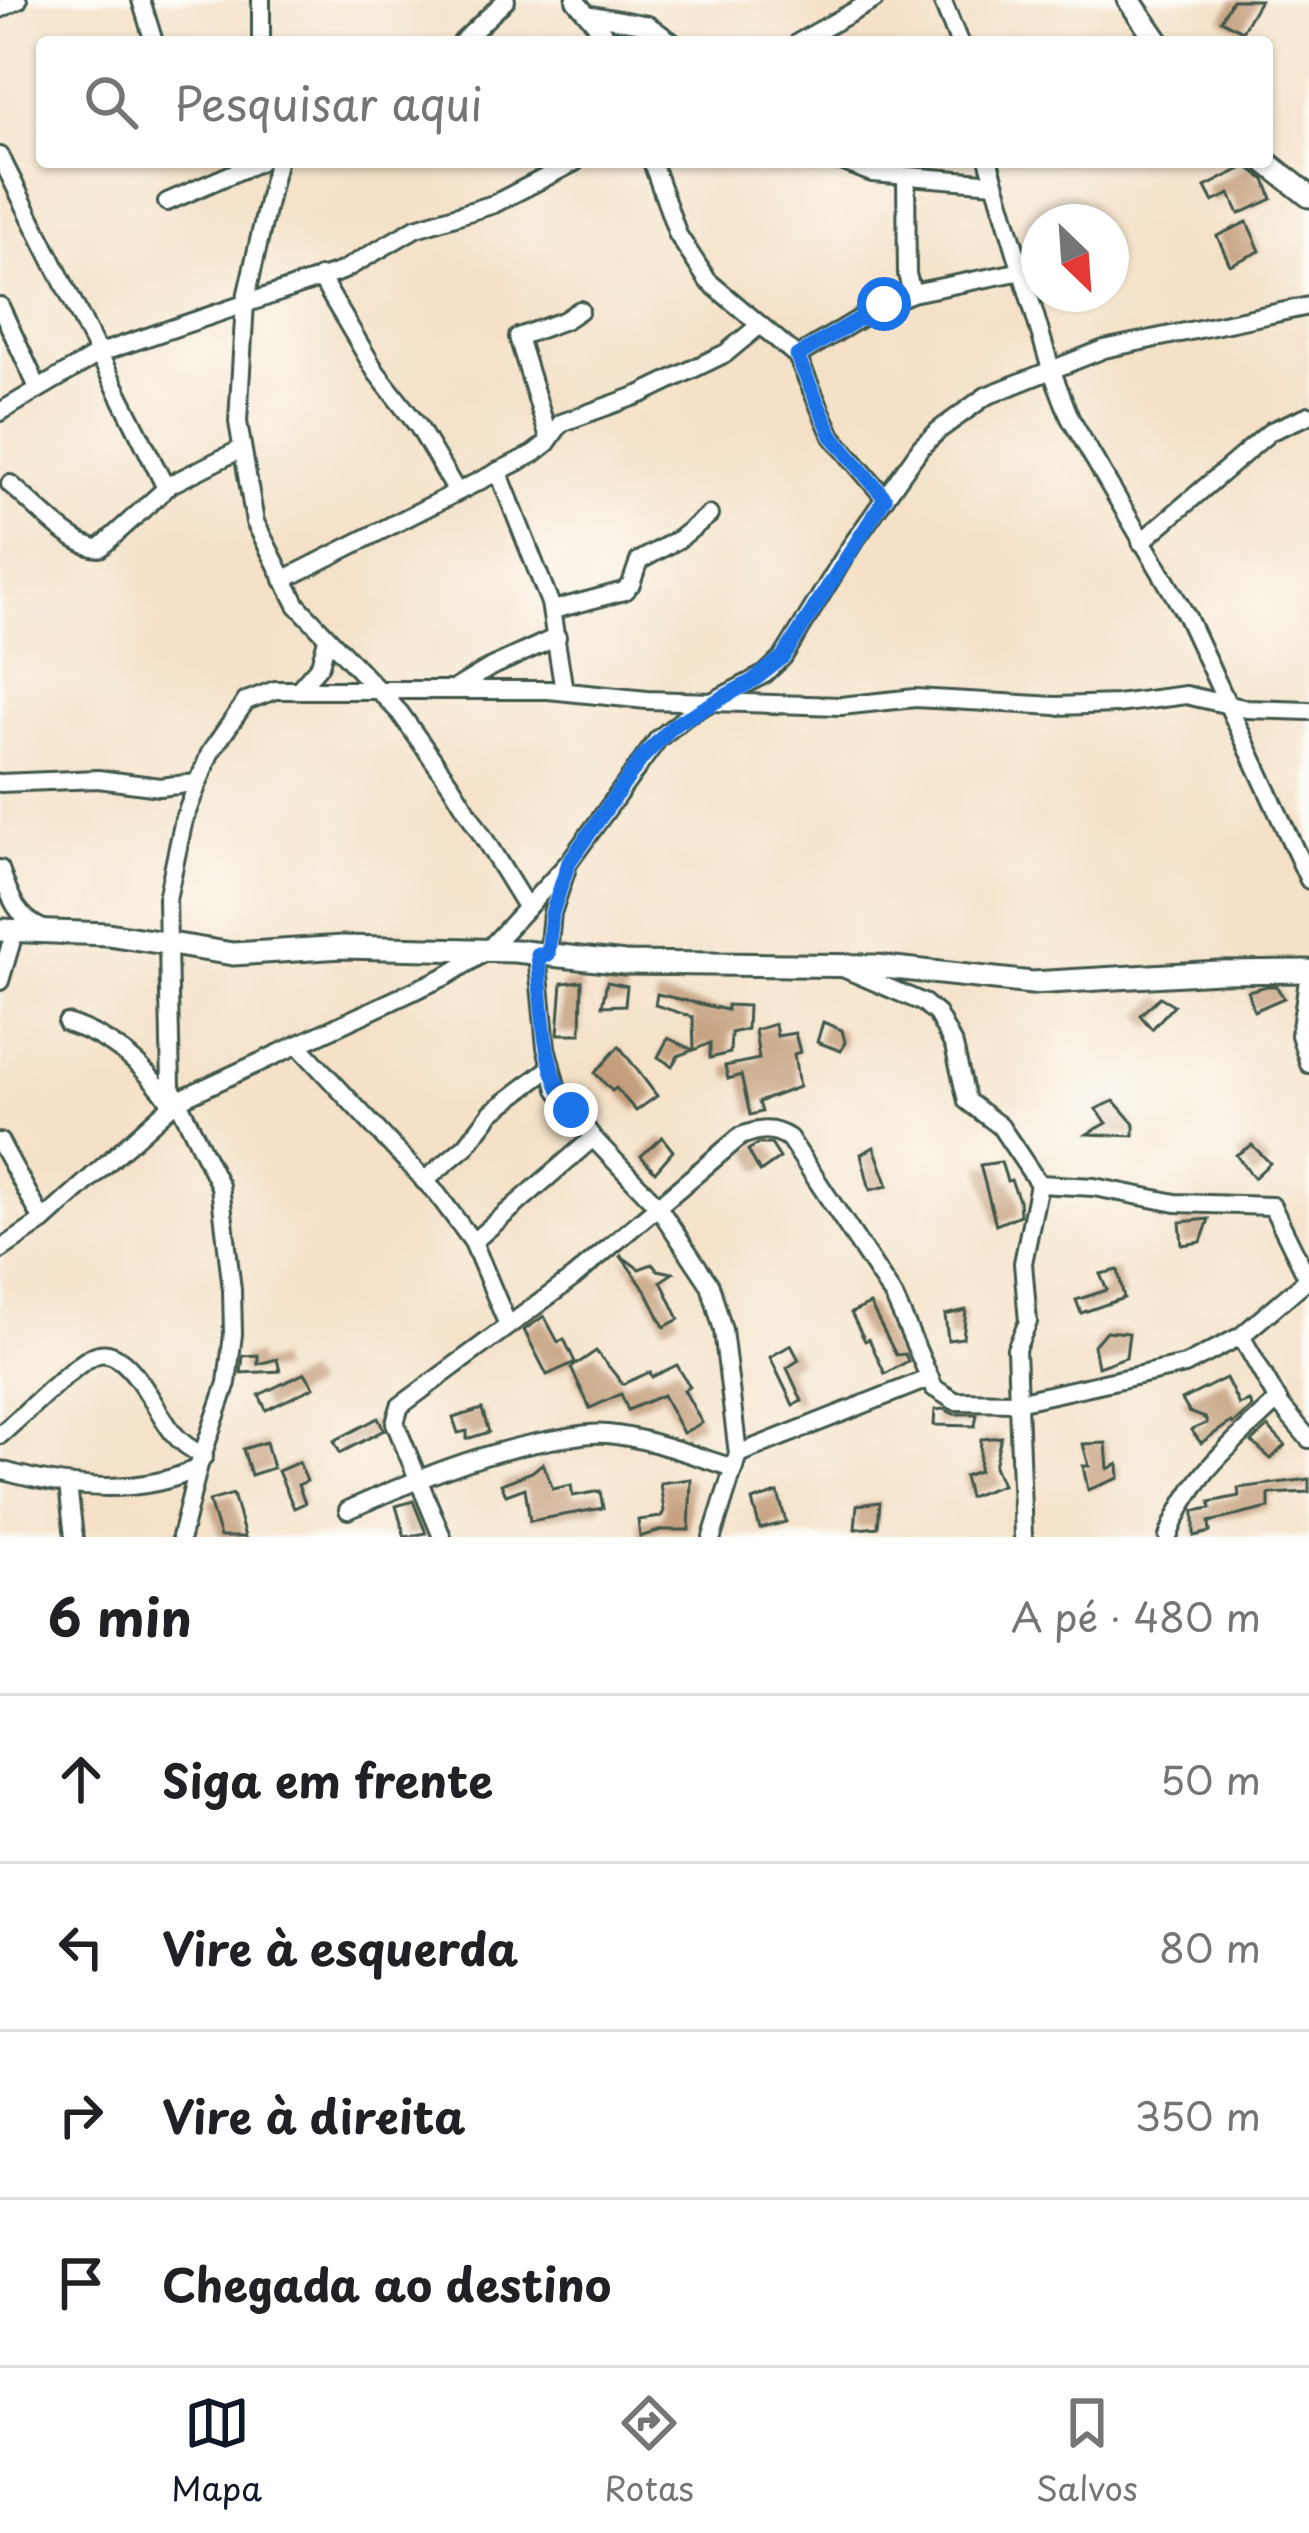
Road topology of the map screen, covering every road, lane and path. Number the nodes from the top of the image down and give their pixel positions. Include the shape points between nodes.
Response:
1 (18, 0) edge
2 (141, 0) edge
3 (261, 0) edge
4 (506, 0) edge
5 (574, 0) edge
6 (874, 0) edge
7 (942, 0) edge
8 (1129, 0) edge
9 (0, 9) edge
10 (591, 15) junction
11 (152, 36) edge
12 (261, 36) edge
13 (468, 36) edge
14 (607, 36) edge
15 (664, 36) edge
16 (810, 36) edge
17 (957, 36) edge
18 (1153, 36) edge
19 (0, 156) edge
20 (245, 168) edge
21 (276, 168) edge
22 (563, 168) edge
23 (654, 168) edge
24 (859, 168) edge
25 (991, 168) edge
26 (1273, 168) edge
27 (906, 178) junction
28 (995, 183) junction
29 (1309, 196) edge
30 (166, 202) dead end
31 (1021, 269) edge
32 (1021, 272) edge
33 (320, 277) junction
34 (912, 293) junction
35 (245, 302) junction
36 (0, 306) edge
37 (1309, 306) edge
38 (580, 310) dead end
39 (1034, 312) edge
40 (760, 325) junction
41 (100, 353) junction
42 (797, 356) junction
43 (1051, 369) junction
44 (38, 388) junction
45 (0, 412) edge
46 (1309, 415) edge
47 (549, 439) junction
48 (242, 449) junction
49 (498, 471) junction
50 (10, 484) dead end
51 (166, 488) junction
52 (457, 492) junction
53 (885, 498) junction
54 (709, 514) dead end
55 (1141, 542) junction
56 (283, 580) junction
57 (553, 610) junction
58 (557, 638) junction
59 (327, 639) junction
60 (454, 689) junction
61 (298, 690) junction
62 (379, 690) junction
63 (564, 691) junction
64 (716, 700) junction
65 (1229, 706) junction
66 (1309, 711) edge
67 (0, 783) edge
68 (195, 783) junction
69 (569, 862) junction
70 (0, 869) edge
71 (1309, 880) edge
72 (526, 908) junction
73 (7, 930) edge
74 (54, 933) junction
75 (168, 945) junction
76 (487, 951) junction
77 (543, 955) junction
78 (839, 967) junction
79 (1309, 972) edge
80 (0, 981) edge
81 (67, 1023) dead end
82 (299, 1046) junction
83 (1309, 1064) edge
84 (550, 1068) junction
85 (174, 1103) junction
86 (592, 1138) junction
87 (0, 1142) edge
88 (424, 1181) junction
89 (1039, 1184) junction
90 (656, 1204) junction
91 (43, 1221) junction
92 (473, 1242) junction
93 (0, 1250) edge
94 (1308, 1278) edge
95 (507, 1323) junction
96 (1241, 1336) junction
97 (930, 1378) junction
98 (1278, 1400) junction
99 (1017, 1402) junction
100 (0, 1436) edge
101 (1309, 1438) edge
102 (736, 1461) junction
103 (201, 1462) junction
104 (0, 1470) edge
105 (419, 1478) junction
106 (68, 1485) junction
107 (348, 1510) dead end
108 (74, 1537) edge
109 (181, 1537) edge
110 (442, 1537) edge
111 (712, 1537) edge
112 (1023, 1537) edge
113 (1168, 1537) edge

1 - 9 street
2 - 11 street
3 - 12 street
4 - 13 street
5 - 10 street
6 - 16 street
7 - 17 street
8 - 18 street
10 - 14 street
10 - 15 street via 648,25
19 - 41 street
20 - 30 street
21 - 35 street
22 - 33 street
23 - 40 street via 678,235 708,280
24 - 27 street
25 - 28 street
26 - 29 street
27 - 28 street
27 - 34 street
28 - 31 street
32 - 34 street
33 - 35 street
33 - 52 street
34 - 42 street
35 - 41 street
35 - 48 street
36 - 44 street
37 - 43 street via 1123,344
38 - 47 street via 518,337
39 - 43 street
40 - 42 street
40 - 47 street via 726,353 561,422
41 - 44 street
41 - 51 street
42 - 53 street via 832,436
43 - 53 street via 986,395 939,430
43 - 55 street
44 - 45 street
46 - 55 street via 1271,431
47 - 49 street
48 - 51 street
48 - 56 street via 254,522
49 - 52 street
49 - 57 street
50 - 51 street via 93,549
52 - 56 street
53 - 64 street via 783,657
54 - 57 street via 639,561 624,591
55 - 65 street
56 - 59 street
57 - 58 street
58 - 60 street
58 - 63 street
59 - 61 street via 320,665
59 - 62 street
60 - 62 street
60 - 63 street
61 - 62 street
61 - 68 street via 247,701
62 - 72 street via 451,785
63 - 64 street
64 - 65 street via 1056,706 1170,694
64 - 69 street via 658,739
65 - 66 street
65 - 71 street
67 - 68 street
68 - 75 street via 167,899
69 - 72 street
69 - 77 street
70 - 74 street via 18,912
72 - 76 street
73 - 74 street
73 - 80 street
74 - 75 street
75 - 76 street via 233,954 344,946
75 - 85 street
76 - 77 street
76 - 82 street
77 - 78 street
77 - 84 street
78 - 79 street via 1032,983
78 - 89 street via 937,1015 967,1101 1000,1126
79 - 83 street via 1300,1035
81 - 85 street via 100,1034
82 - 85 street
82 - 88 street
84 - 86 street
84 - 88 street
85 - 91 street
85 - 103 street via 220,1186 232,1290 227,1383
86 - 90 street
86 - 92 street
87 - 91 street
88 - 92 street
89 - 94 street via 1272,1205
89 - 99 street via 1023,1262 1030,1308 1016,1349
90 - 95 street via 573,1278
90 - 97 street via 741,1136 777,1130 790,1138 894,1298
90 - 102 street via 710,1285 723,1330
91 - 93 street
92 - 95 street
94 - 96 street
95 - 105 street via 396,1412
96 - 98 street
96 - 99 street via 1185,1365
97 - 99 street via 938,1394 955,1401
97 - 102 street
98 - 101 street
98 - 113 street via 1202,1472
99 - 112 street
100 - 103 street via 78,1365 112,1353
102 - 105 street via 606,1434 499,1449
102 - 111 street
103 - 106 street via 154,1485
103 - 109 street
104 - 106 street
105 - 107 street
105 - 110 street
106 - 108 street

